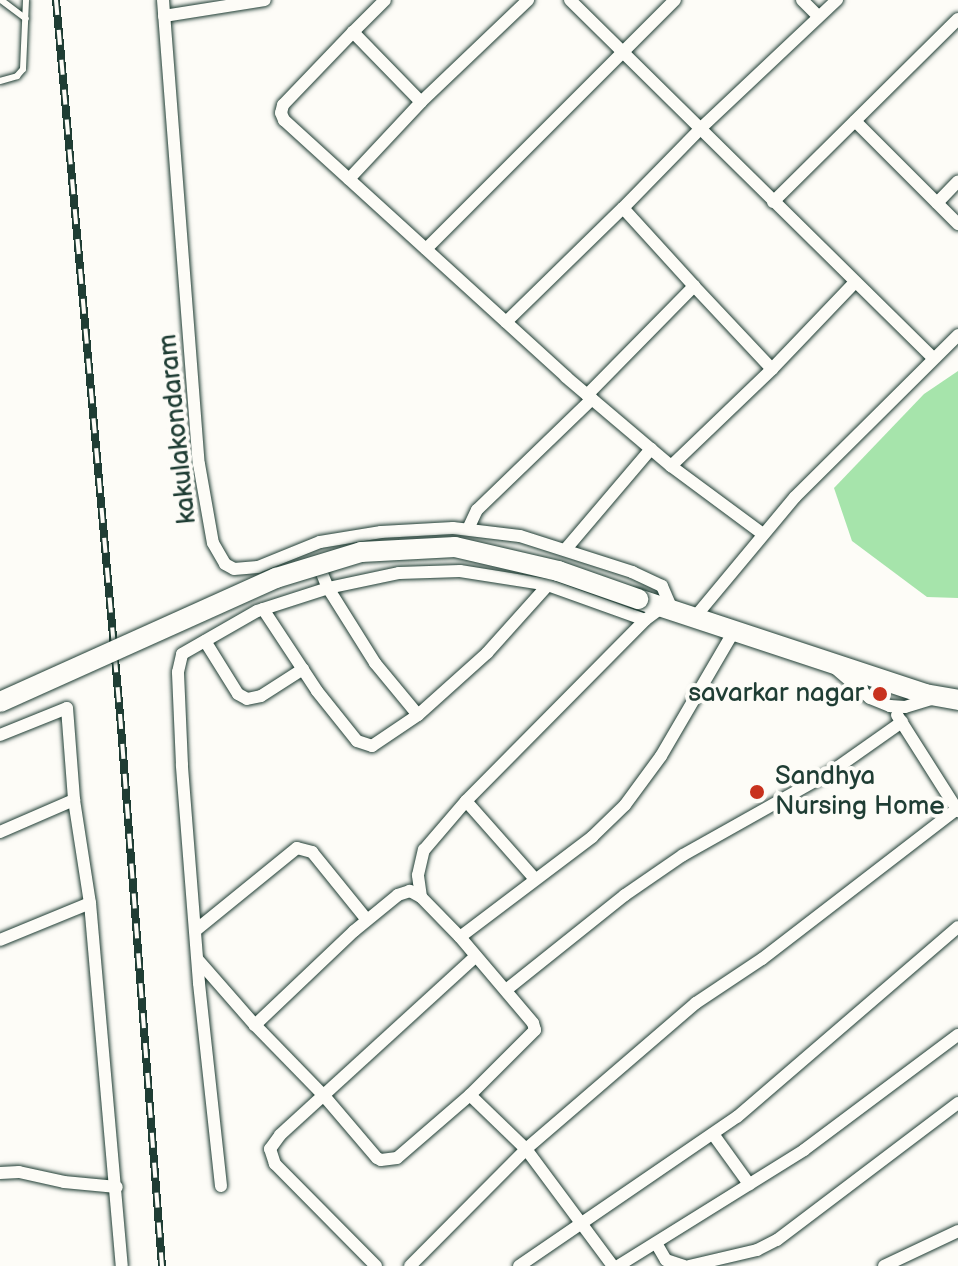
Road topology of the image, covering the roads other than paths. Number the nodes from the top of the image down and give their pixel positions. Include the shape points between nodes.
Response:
1 (1, 0) edge
2 (26, 0) edge
3 (163, 0) edge
4 (265, 0) edge
5 (385, 0) edge
6 (528, 0) edge
7 (570, 0) edge
8 (675, 0) edge
9 (802, 0) edge
10 (837, 0) edge
11 (164, 16) junction
12 (818, 16) junction
13 (26, 19) junction
14 (958, 19) edge
15 (353, 32) junction
16 (623, 53) junction
17 (0, 81) edge
18 (421, 102) junction
19 (855, 121) junction
20 (701, 128) junction
21 (349, 179) junction
22 (958, 181) edge
23 (773, 202) junction
24 (937, 203) junction
25 (623, 208) junction
26 (958, 224) edge
27 (426, 249) junction
28 (855, 282) junction
29 (694, 286) junction
30 (506, 322) junction
31 (958, 335) edge
32 (933, 358) junction
33 (772, 369) junction
34 (589, 397) junction
35 (651, 449) junction
36 (671, 466) junction
37 (468, 529) junction
38 (763, 534) junction
39 (565, 550) junction
40 (319, 566) junction
41 (548, 585) junction
42 (328, 588) junction
43 (263, 609) junction
44 (660, 612) junction
45 (695, 617) junction
46 (734, 631) junction
47 (205, 641) junction
48 (826, 660) junction
49 (303, 669) junction
50 (936, 697) junction
51 (958, 700) edge
52 (0, 702) edge
53 (890, 706) junction
54 (418, 715) junction
55 (902, 722) junction
56 (0, 735) edge
57 (74, 800) junction
58 (466, 801) junction
59 (958, 810) edge
60 (0, 832) edge
61 (535, 879) junction
62 (421, 897) junction
63 (90, 903) junction
64 (367, 920) junction
65 (958, 927) edge
66 (196, 930) junction
67 (460, 937) junction
68 (0, 940) edge
69 (476, 956) junction
70 (198, 960) junction
71 (506, 990) junction
72 (255, 1025) junction
73 (958, 1035) edge
74 (470, 1095) junction
75 (325, 1097) junction
76 (958, 1103) edge
77 (713, 1134) junction
78 (526, 1149) junction
79 (0, 1173) edge
80 (749, 1184) junction
81 (221, 1186) dead end
82 (117, 1199) junction
83 (584, 1224) junction
84 (958, 1231) edge
85 (656, 1243) junction
86 (122, 1266) edge
87 (376, 1266) edge
88 (410, 1266) edge
89 (519, 1266) edge
90 (616, 1266) edge
91 (686, 1266) edge
92 (884, 1266) edge

1 - 13 lane
2 - 13 lane
3 - 11 street, kakulakondaram
4 - 11 street
5 - 15 street
6 - 18 street
7 - 16 street
8 - 16 street
9 - 12 street
10 - 12 street
11 - 37 street, kakulakondaram via 199,464 218,556 234,569 258,567 335,539
12 - 20 street
13 - 17 lane via 23,69
14 - 19 street
15 - 18 street
15 - 21 street via 281,113
16 - 20 street
16 - 27 street
18 - 21 street
19 - 23 street
19 - 24 street
20 - 23 street
20 - 25 street
21 - 27 street
22 - 24 street
23 - 28 street
24 - 26 street
25 - 29 street
25 - 30 street
27 - 30 street
28 - 32 street
28 - 33 street
29 - 33 street
29 - 34 street
30 - 34 street
31 - 32 street
32 - 38 street
33 - 36 street
34 - 35 street
34 - 37 street via 477,510
35 - 36 street
35 - 39 street
36 - 38 street
37 - 39 street, kakulakondaram via 520,536
38 - 45 street
39 - 44 street, kakulakondaram via 662,586
40 - 42 street
40 - 44 highway, bridge via 361,552 455,547 558,571
40 - 52 highway, bridge via 276,578
41 - 42 street via 460,571 399,573
41 - 44 street
41 - 54 street via 487,653
42 - 43 street
42 - 54 street via 375,663
43 - 47 street
43 - 49 street
44 - 45 highway
44 - 58 street
45 - 46 highway
46 - 48 highway
46 - 61 street via 638,790 592,837
47 - 49 street via 238,694 247,699
47 - 66 street via 182,654 178,672
48 - 50 highway
48 - 53 street via 870,698
49 - 54 street via 357,741 367,746
50 - 51 highway
50 - 53 street
53 - 55 street
55 - 59 street
55 - 71 street via 831,772 672,863
56 - 57 street via 67,708
57 - 60 street
57 - 63 street
58 - 61 street
58 - 62 street via 424,850 418,875
59 - 78 street via 696,1003
61 - 67 street
62 - 64 street via 405,892
62 - 67 street
63 - 68 street
63 - 82 street
64 - 66 street via 312,852 297,848
64 - 72 street
65 - 77 street
66 - 70 street
67 - 69 street
69 - 71 street
69 - 75 street
70 - 72 street
70 - 81 street
71 - 74 street via 535,1030
72 - 75 street
73 - 80 street via 856,1114
74 - 75 street via 390,1160 377,1158
74 - 78 street
75 - 87 street via 280,1135 269,1154
76 - 91 street via 777,1240 757,1250
77 - 80 street
77 - 83 street
78 - 83 street
78 - 88 street
79 - 82 street via 64,1182
80 - 85 street
82 - 86 street
83 - 89 street
83 - 90 street
84 - 92 street
85 - 90 street
85 - 91 street via 666,1260

